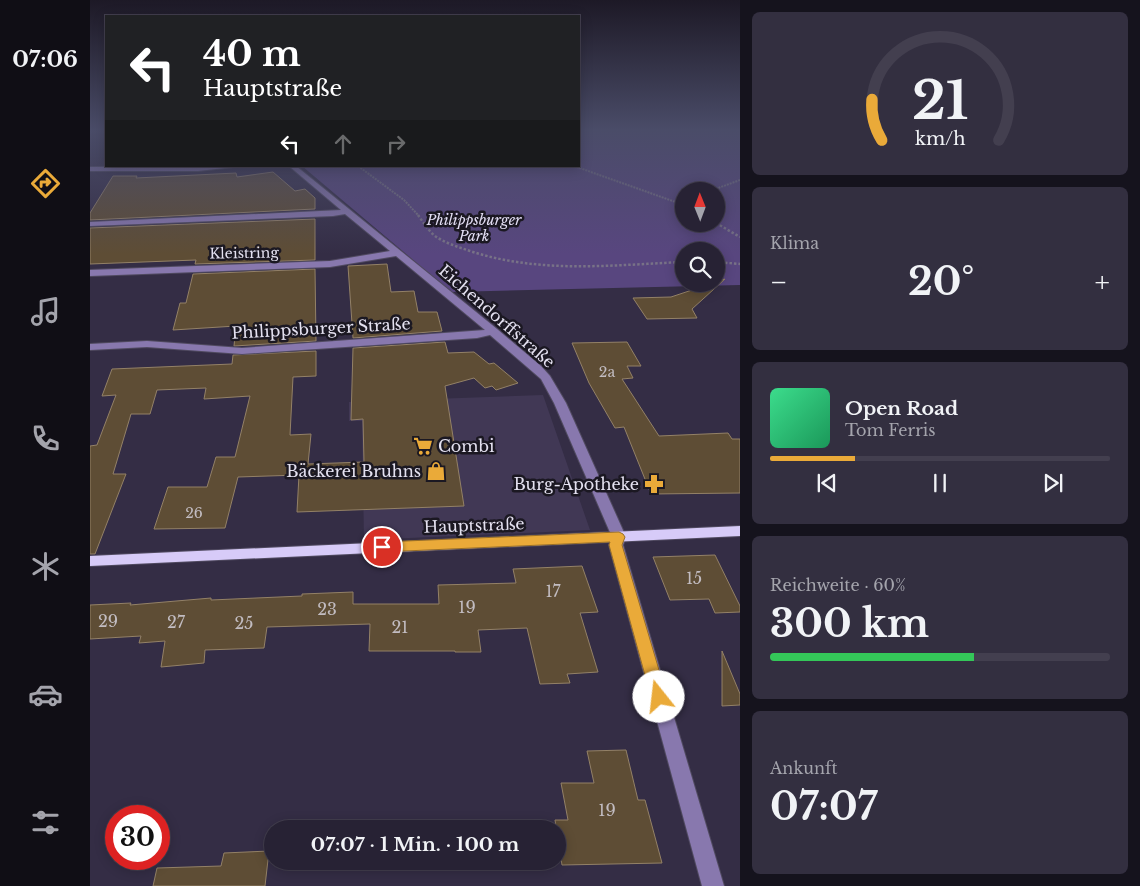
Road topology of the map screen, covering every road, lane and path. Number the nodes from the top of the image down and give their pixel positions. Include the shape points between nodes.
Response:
1 (298, 171) edge
2 (365, 171) edge
3 (589, 171) edge
4 (740, 180) edge
5 (725, 186) edge
6 (675, 202) edge
7 (347, 212) junction
8 (90, 224) edge
9 (725, 228) edge
10 (740, 237) edge
11 (397, 252) junction
12 (675, 262) edge
13 (725, 263) edge
14 (740, 264) edge
15 (90, 273) edge
16 (493, 331) junction
17 (90, 347) edge
18 (740, 531) edge
19 (619, 537) junction
20 (90, 561) edge
21 (713, 886) edge

1 - 7 street, Eichendorffstraße
2 - 12 path via 419,214 424,225 436,237 483,257 535,266
3 - 6 path
4 - 5 path
7 - 8 street
7 - 11 street, Eichendorffstraße
9 - 10 path
11 - 15 street, Kleistring via 330,264
11 - 16 street, Eichendorffstraße
13 - 14 path
16 - 17 street, Philippsburger Straße via 477,335 242,351 148,344
16 - 19 street, Eichendorffstraße via 546,378
18 - 19 main road, Hauptstraße
19 - 20 main road, Hauptstraße
19 - 21 street via 616,545

